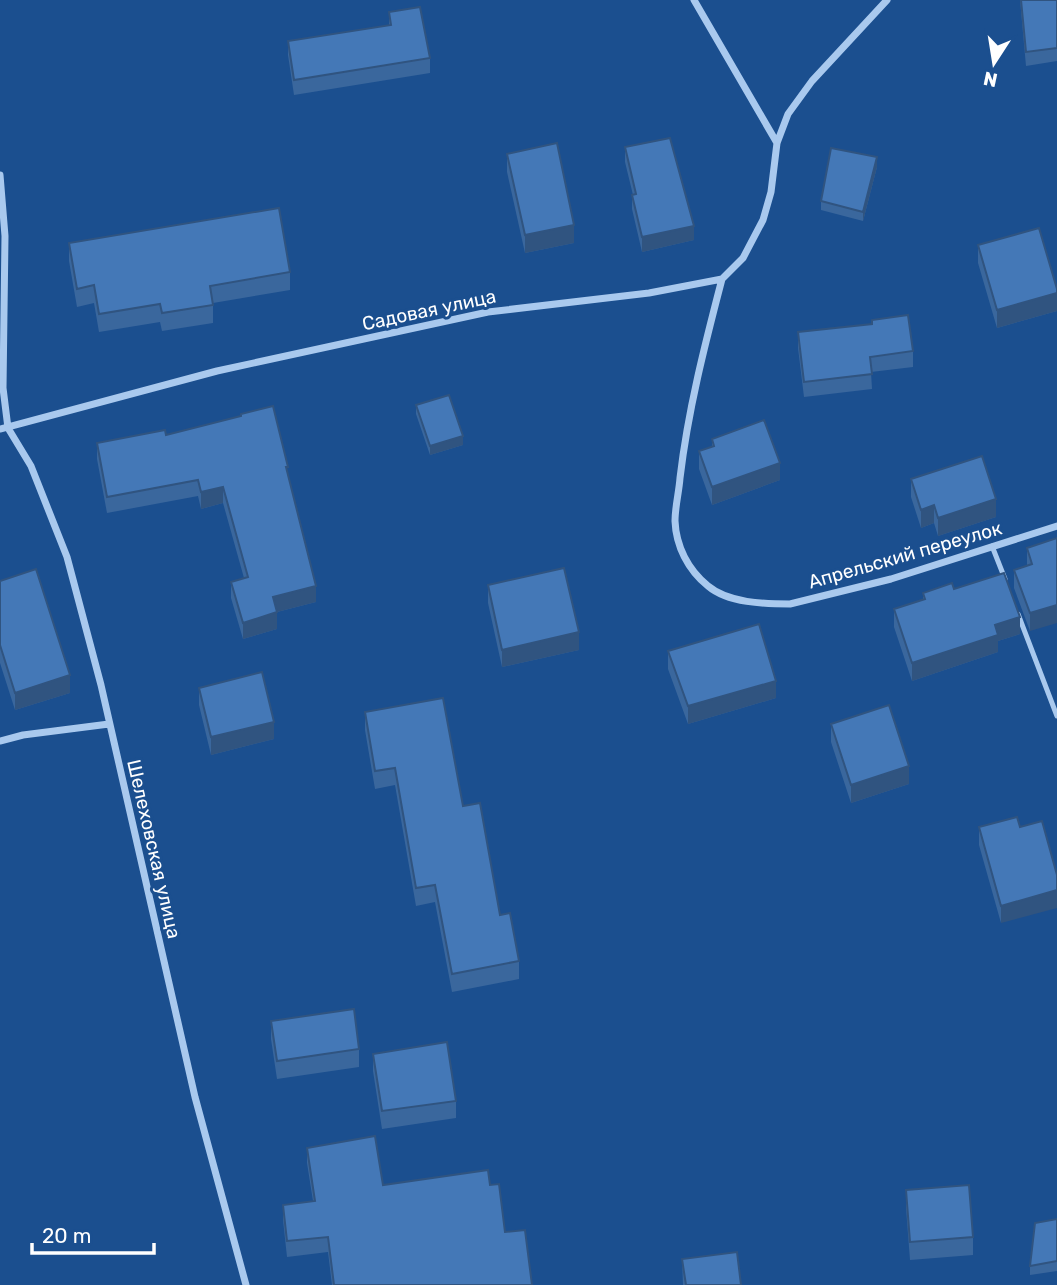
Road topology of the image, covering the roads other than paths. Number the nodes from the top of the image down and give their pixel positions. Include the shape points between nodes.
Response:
1 (694, 0) edge
2 (887, 0) edge
3 (778, 143) junction
4 (0, 175) edge
5 (722, 279) junction
6 (4, 429) edge
7 (1057, 526) edge
8 (992, 547) junction
9 (1007, 586) edge
10 (1017, 612) edge
11 (1057, 716) edge
12 (109, 724) junction
13 (0, 741) edge
14 (246, 1285) edge

1 - 3 street
2 - 3 street via 798,99
3 - 5 street via 762,219 743,258
4 - 6 street via 5,248
5 - 6 street, Садовая улица via 649,293 488,312 217,371
5 - 8 street, Апрельский переулок via 683,449 675,521 687,563 709,587 725,596 790,604
6 - 12 street, Шелеховская улица via 30,466 67,557
7 - 8 street, Апрельский переулок
8 - 9 lane
10 - 11 lane
12 - 13 street
12 - 14 street, Шелеховская улица via 195,1097

